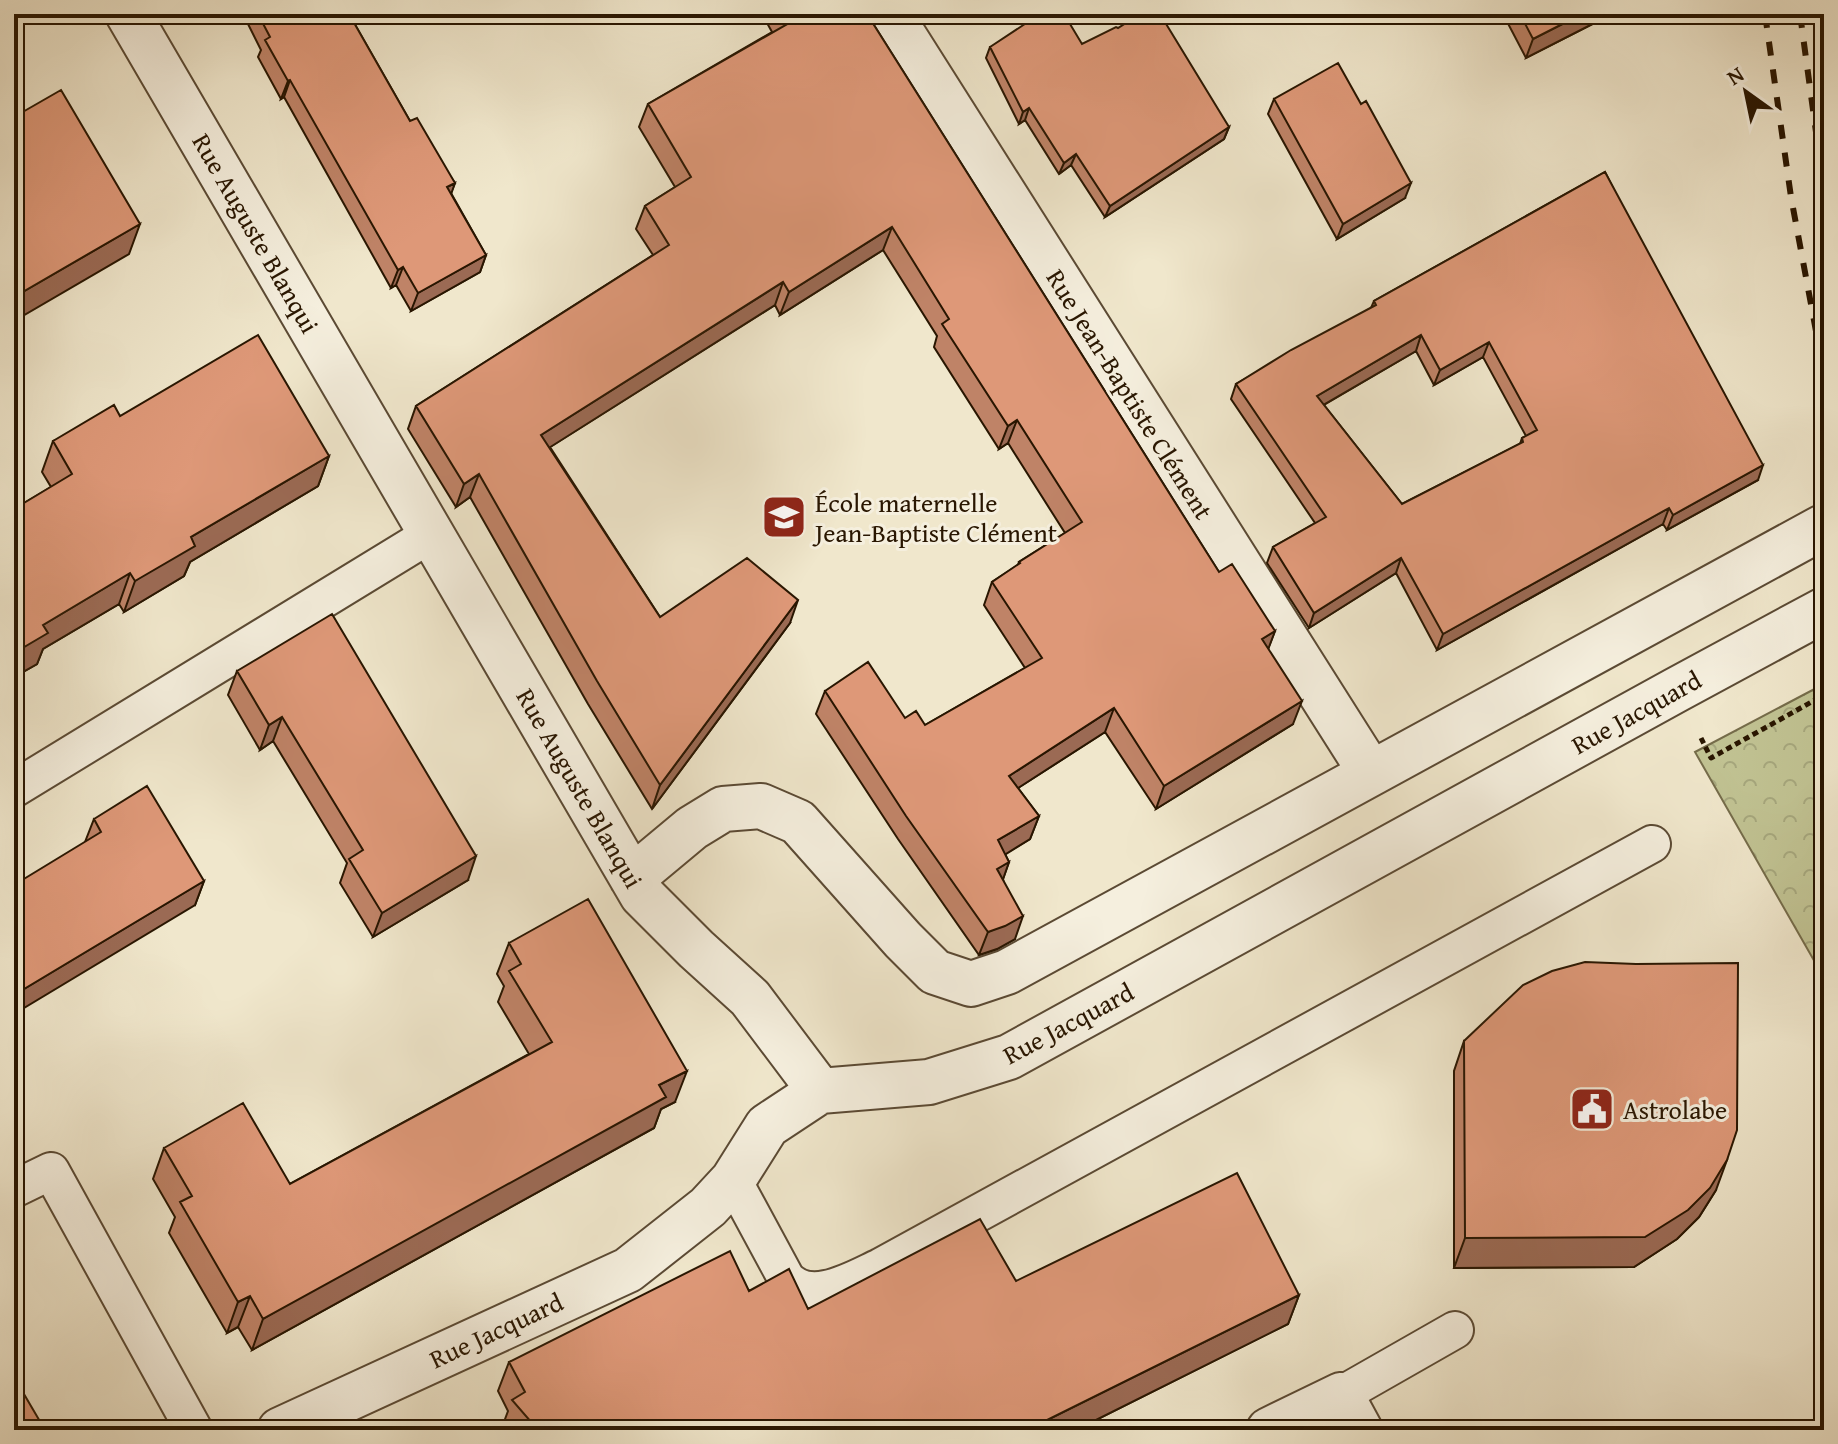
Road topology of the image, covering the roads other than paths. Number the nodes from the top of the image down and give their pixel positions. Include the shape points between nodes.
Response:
1 (128, 14) edge
2 (890, 14) edge
3 (1823, 527) edge
4 (431, 534) junction
5 (1807, 619) edge
6 (1371, 773) junction
7 (14, 789) edge
8 (1652, 844) dead end
9 (632, 878) junction
10 (820, 1091) junction
11 (733, 1180) junction
12 (14, 1189) edge
13 (1455, 1330) dead end
14 (1350, 1412) edge
15 (194, 1430) edge
16 (280, 1430) edge
17 (1269, 1430) edge

1 - 4 street, Rue Auguste Blanqui
2 - 6 street, Rue Jean-Baptiste Clément
3 - 6 street
4 - 7 lane
4 - 9 street, Rue Auguste Blanqui
5 - 10 street, Rue Jacquard via 1009,1057 929,1082
6 - 9 street via 1007,972 971,984 935,972 798,822 761,806 723,809
8 - 11 lane via 846,1283 821,1291 792,1285
9 - 10 street, Rue Auguste Blanqui via 642,895 750,998
10 - 11 street, Rue Jacquard via 767,1126
11 - 16 street, Rue Jacquard via 708,1207 628,1270
12 - 15 lane via 51,1171
13 - 14 lane
14 - 17 street

